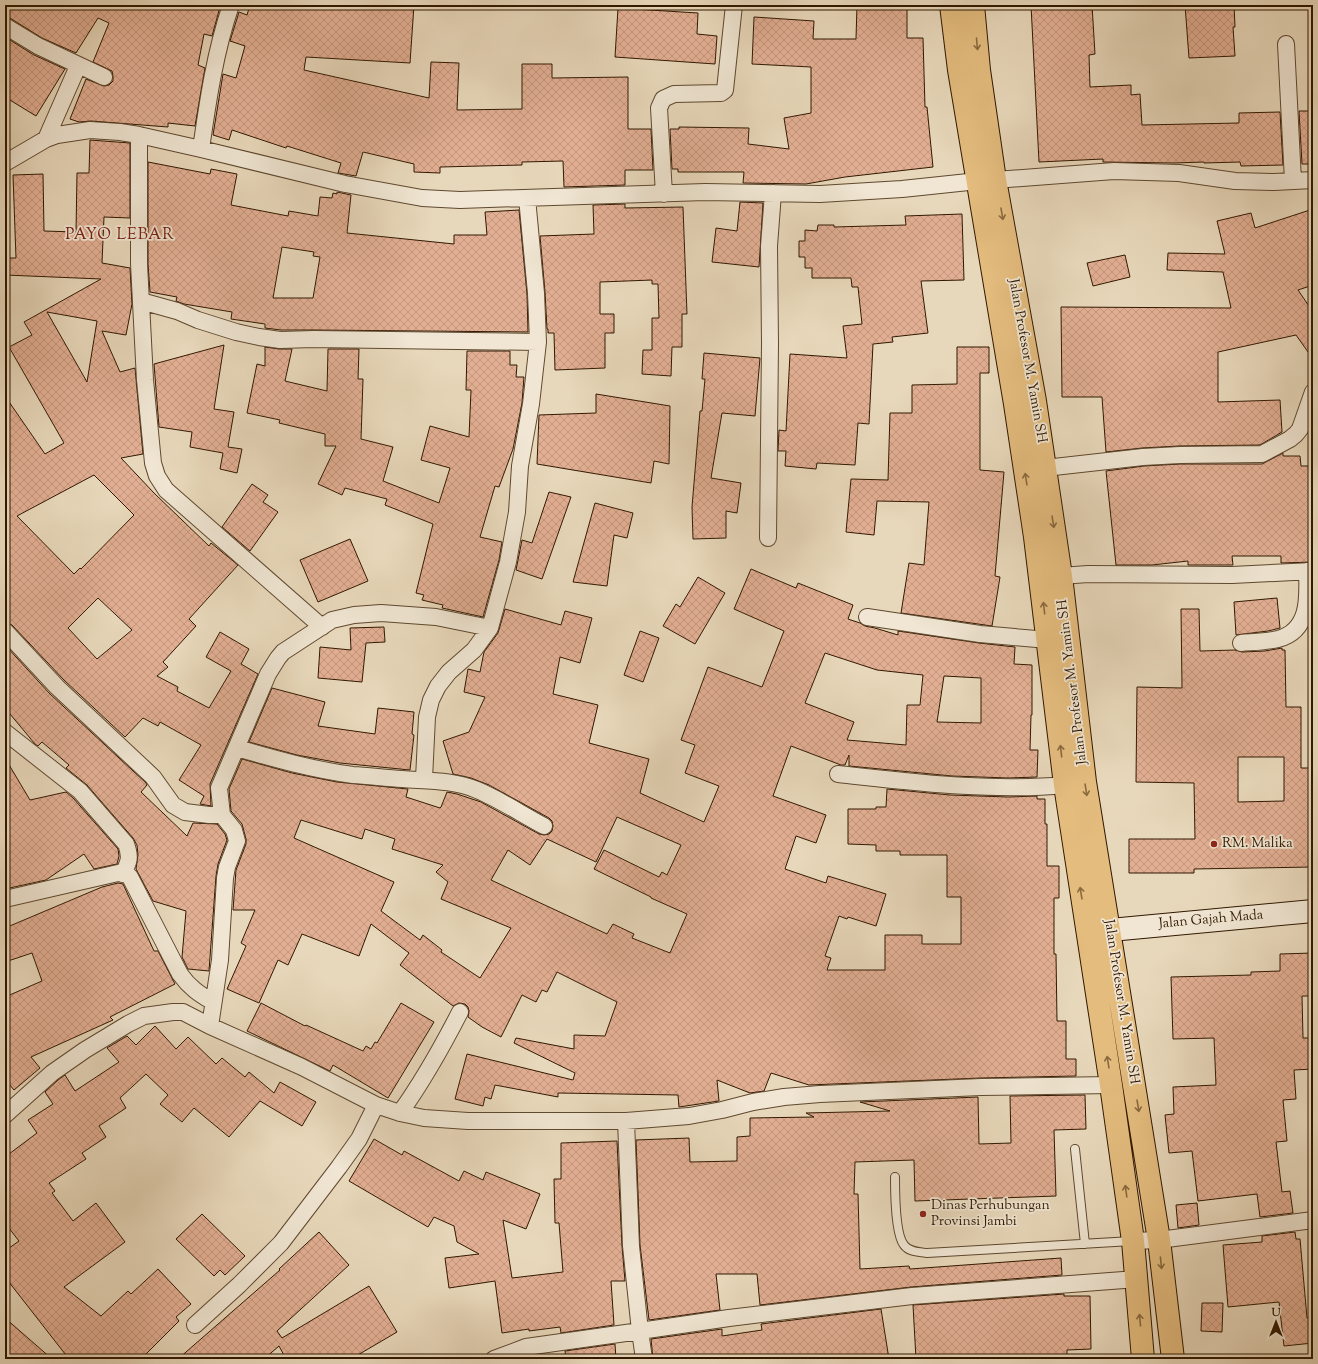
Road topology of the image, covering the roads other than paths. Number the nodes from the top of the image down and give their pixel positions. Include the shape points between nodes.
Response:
1 (231, 5) edge
2 (734, 5) edge
3 (951, 5) edge
4 (973, 5) edge
5 (5, 26) edge
6 (1286, 44) dead end
7 (78, 66) junction
8 (104, 77) dead end
9 (139, 135) junction
10 (46, 139) junction
11 (201, 149) junction
12 (5, 163) edge
13 (987, 180) junction
14 (1313, 180) edge
15 (1293, 181) junction
16 (768, 193) junction
17 (664, 194) junction
18 (527, 198) junction
19 (141, 301) junction
20 (538, 342) junction
21 (1313, 392) edge
22 (1025, 402) junction
23 (1045, 468) junction
24 (768, 538) dead end
25 (1310, 571) edge
26 (1061, 576) junction
27 (867, 617) dead end
28 (322, 627) junction
29 (490, 628) junction
30 (5, 632) edge
31 (1048, 640) junction
32 (1240, 643) dead end
33 (5, 732) edge
34 (237, 748) junction
35 (838, 774) dead end
36 (424, 779) junction
37 (1065, 785) junction
38 (222, 815) junction
39 (544, 826) dead end
40 (123, 874) junction
41 (5, 899) edge
42 (1313, 911) edge
43 (1109, 930) junction
44 (1087, 932) junction
45 (213, 1002) junction
46 (460, 1012) dead end
47 (210, 1026) junction
48 (1111, 1085) junction
49 (376, 1105) junction
50 (400, 1113) junction
51 (5, 1115) edge
52 (626, 1120) junction
53 (1075, 1149) dead end
54 (895, 1177) dead end
55 (1313, 1220) edge
56 (1159, 1240) junction
57 (1133, 1241) junction
58 (1085, 1244) junction
59 (1137, 1279) junction
60 (195, 1325) dead end
61 (640, 1331) junction
62 (494, 1359) edge
63 (644, 1359) edge
64 (1143, 1359) edge
65 (1173, 1359) edge

1 - 11 street via 215,60
2 - 17 street via 724,92 674,94 663,100 659,108
3 - 13 highway, Jalan Profesor M. Yamin SH via 959,70
4 -> 13 highway, Jalan Profesor M. Yamin SH
5 - 7 street
6 - 15 street
7 - 8 street
7 - 10 street
9 - 10 street via 90,130
9 - 11 street
9 - 19 street
10 - 12 street
11 - 18 street via 345,184 422,198
13 - 15 street via 1114,171 1179,173 1235,180
13 - 16 street via 820,194
13 - 22 highway, Jalan Profesor M. Yamin SH
14 - 15 street
16 - 17 street
16 - 24 street
17 - 18 street
18 - 20 street
19 - 20 street via 177,310 198,320 236,332 280,340
19 - 28 street via 145,380 153,463 157,476 166,490
20 - 29 street via 520,466 517,512 508,562
21 - 23 street via 1296,434 1262,454 1166,456
22 - 23 highway, Jalan Profesor M. Yamin SH
31 -> 22 highway, Jalan Profesor M. Yamin SH via 1035,537
23 -> 26 highway, Jalan Profesor M. Yamin SH
25 - 26 street via 1232,575
25 - 32 street via 1308,601 1301,622 1294,631 1277,640
26 -> 43 highway, Jalan Profesor M. Yamin SH via 1085,782
27 - 31 street via 980,634
28 - 29 street via 332,620 381,613 436,617
28 - 34 street via 283,652 278,658 268,674
29 - 36 street via 474,650 449,672 431,700 426,723
30 - 38 street via 57,687 153,777 173,806 186,812
37 -> 31 highway, Jalan Profesor M. Yamin SH
33 - 40 street via 80,792 126,844 129,853
34 - 36 street via 309,767 351,774
34 - 38 street via 219,788
35 - 37 street via 932,784 1008,787
36 - 39 street via 449,782 477,790
44 -> 37 highway, Jalan Profesor M. Yamin SH
38 - 45 street via 234,830 237,841 225,878 220,960
40 - 41 street via 118,873
40 - 45 street via 130,877 187,984 195,992
42 - 43 main road, Jalan Gajah Mada
43 - 44 main road, Jalan Gajah Mada
43 -> 56 highway, Jalan Profesor M. Yamin SH
48 -> 44 highway, Jalan Profesor M. Yamin SH
45 - 47 street
46 - 50 street via 426,1075
47 - 49 street via 302,1067
47 - 51 street via 183,1012 144,1016 52,1073
48 - 52 street via 981,1087 806,1095 753,1102 689,1116
57 -> 48 highway, Jalan Profesor M. Yamin SH
49 - 50 street
49 - 60 street via 359,1139 281,1243
50 - 52 street via 424,1118 468,1120
52 - 61 street via 630,1246
53 - 58 lane
54 - 58 lane via 897,1223 900,1238 909,1250 927,1253
55 - 56 street
56 - 57 street
56 -> 65 highway, Jalan Profesor M. Yamin SH
57 - 58 lane
57 - 59 highway, Jalan Profesor M. Yamin SH
59 - 61 street via 912,1296
64 -> 59 highway, Jalan Profesor M. Yamin SH
61 - 62 street via 526,1347
61 - 63 street

